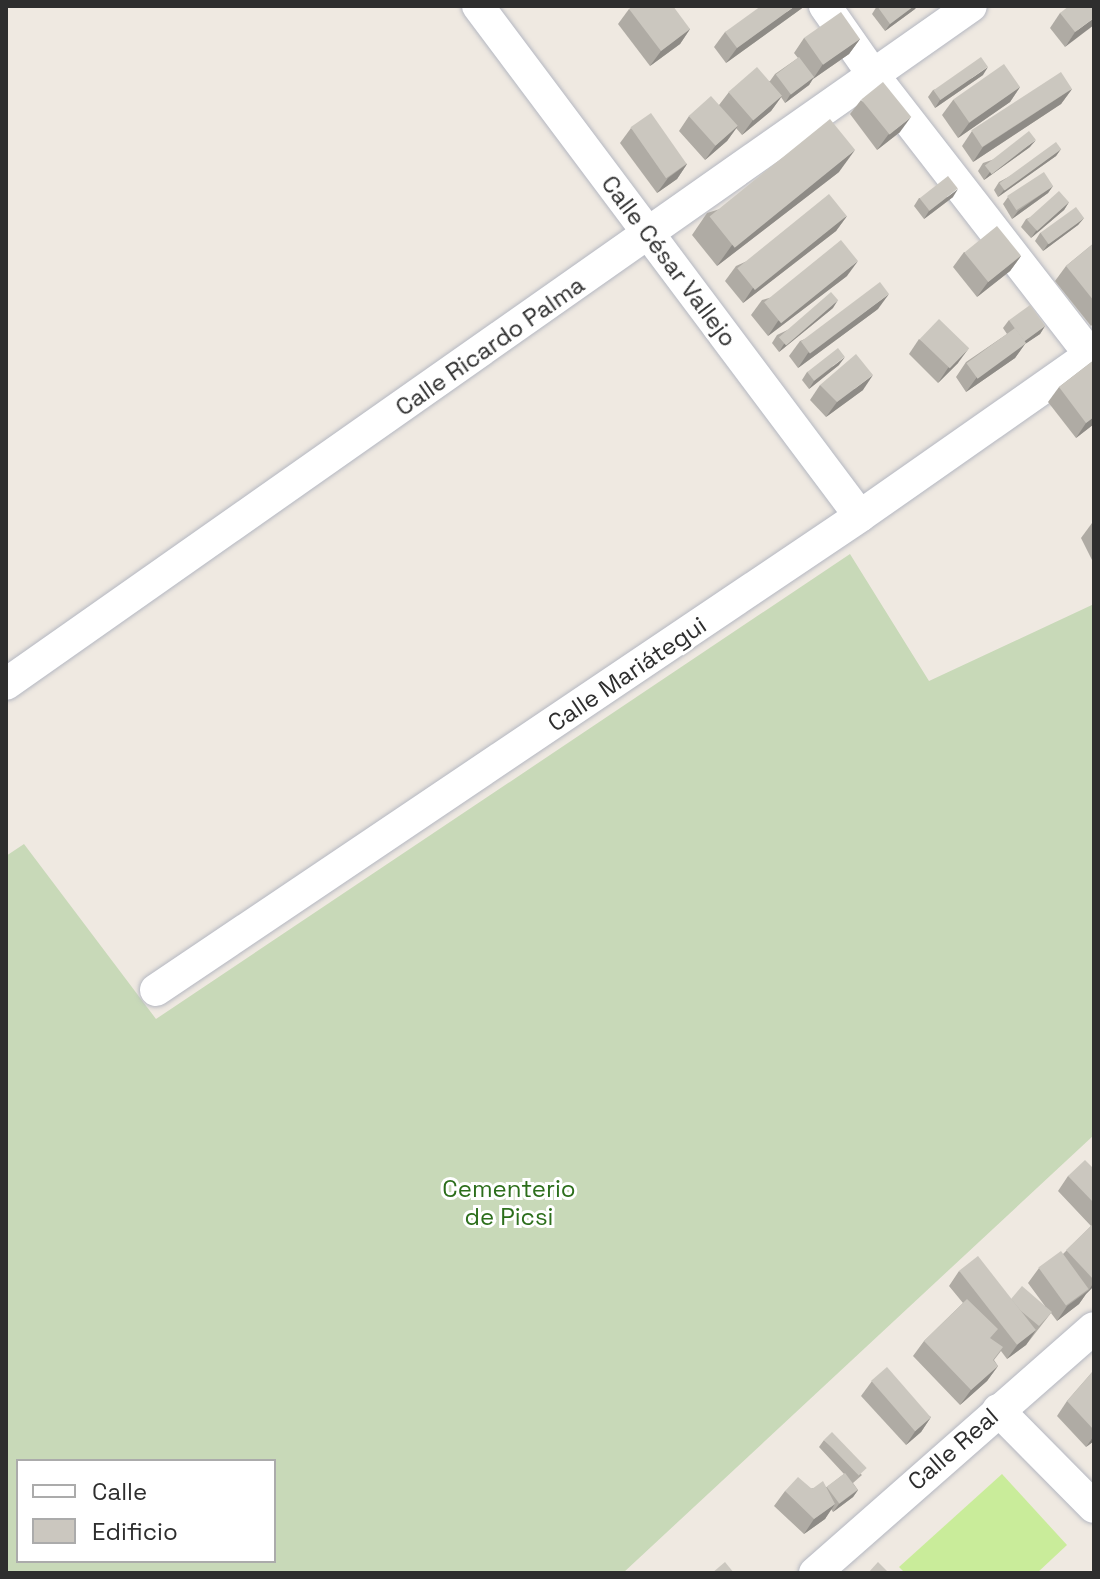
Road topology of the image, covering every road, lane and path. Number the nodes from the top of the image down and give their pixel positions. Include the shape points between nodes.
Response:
1 (478, 6) edge
2 (825, 6) edge
3 (971, 6) edge
4 (874, 76) junction
5 (650, 234) junction
6 (1092, 353) edge
7 (860, 516) junction
8 (6, 684) edge
9 (156, 990) dead end
10 (1094, 1328) edge
11 (998, 1410) junction
12 (1094, 1507) edge
13 (815, 1573) edge

1 - 5 street, Calle César Vallejo
2 - 4 street
3 - 4 street, Calle Ricardo Palma
4 - 5 street, Calle Ricardo Palma
4 - 6 street
5 - 7 street, Calle César Vallejo
5 - 8 street, Calle Ricardo Palma
6 - 7 street, Calle Mariátegui
7 - 9 street, Calle Mariátegui
10 - 11 street, Calle Real
11 - 12 street
11 - 13 street, Calle Real

